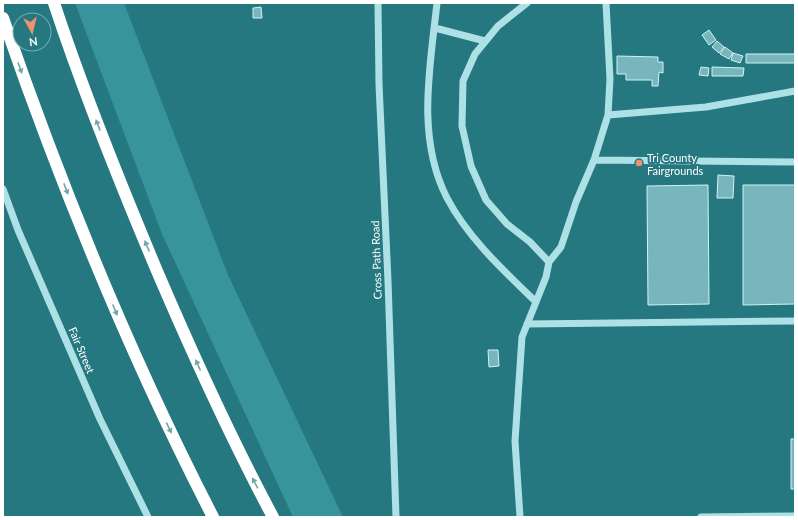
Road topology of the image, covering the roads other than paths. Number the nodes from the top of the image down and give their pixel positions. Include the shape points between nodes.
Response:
1 (54, 3) edge
2 (378, 3) edge
3 (437, 3) edge
4 (527, 3) edge
5 (606, 3) edge
6 (3, 18) edge
7 (435, 28) junction
8 (485, 42) junction
9 (795, 91) edge
10 (608, 115) junction
11 (594, 160) junction
12 (795, 162) edge
13 (3, 189) edge
14 (549, 262) junction
15 (536, 302) junction
16 (795, 321) edge
17 (527, 324) junction
18 (795, 516) edge
19 (148, 517) edge
20 (213, 517) edge
21 (273, 517) edge
22 (396, 517) edge
23 (520, 517) edge
24 (701, 517) edge

21 -> 1 highway via 231,436 155,266 112,161
2 - 22 street, Cross Path Road
3 - 7 street
4 - 8 street via 498,26
5 - 10 street via 610,79
6 -> 20 highway via 57,166 109,297 158,406
7 - 8 street
7 - 15 street via 428,104 429,139 437,173 447,198 475,238
8 - 14 street via 475,54 463,81 462,126 471,166 486,200 507,224 530,242
9 - 10 street via 706,107
10 - 11 street
11 - 12 street
11 - 14 street via 561,247
13 - 19 street, Fair Street via 18,230 97,412
14 - 15 street
15 - 17 street
16 - 17 street
17 - 23 street via 522,337 515,441
18 - 24 street

